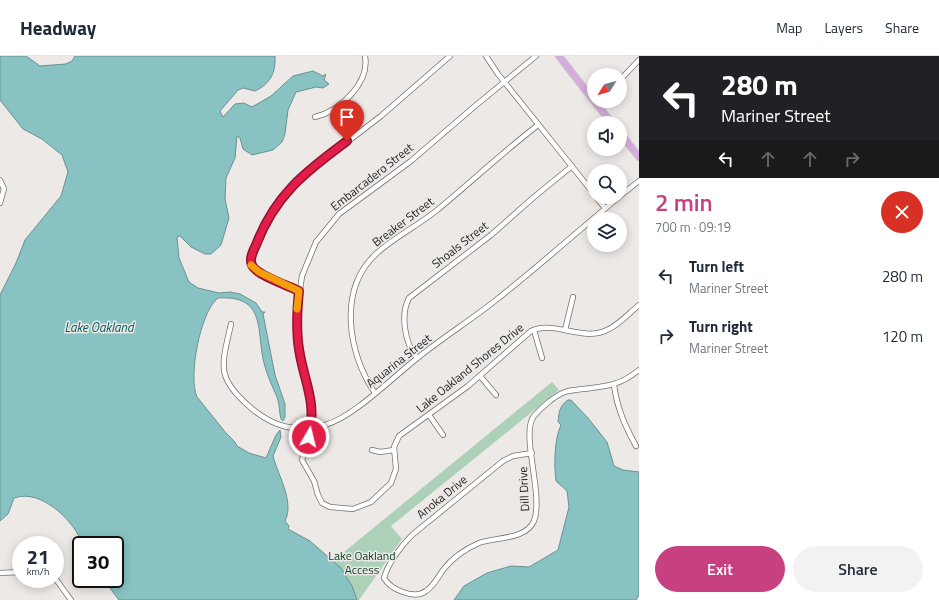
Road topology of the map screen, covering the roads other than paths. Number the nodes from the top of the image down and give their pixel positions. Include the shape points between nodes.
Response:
1 (365, 56) edge
2 (450, 56) edge
3 (486, 56) edge
4 (536, 56) edge
5 (559, 56) edge
6 (639, 60) edge
7 (627, 73) edge
8 (504, 82) junction
9 (587, 92) edge
10 (600, 108) edge
11 (606, 116) edge
12 (315, 117) dead end
13 (538, 125) junction
14 (627, 142) edge
15 (639, 157) edge
16 (572, 166) junction
17 (0, 180) edge
18 (639, 181) edge
19 (587, 185) edge
20 (627, 191) edge
21 (0, 203) edge
22 (602, 204) edge
23 (610, 204) edge
24 (605, 208) junction
25 (299, 291) junction
26 (573, 297) dead end
27 (639, 305) edge
28 (231, 324) dead end
29 (534, 330) junction
30 (565, 330) junction
31 (417, 358) junction
32 (542, 358) dead end
33 (639, 370) edge
34 (480, 376) junction
35 (614, 385) junction
36 (375, 392) junction
37 (496, 395) dead end
38 (429, 415) junction
39 (311, 428) junction
40 (443, 435) dead end
41 (636, 446) dead end
42 (372, 450) dead end
43 (394, 450) junction
44 (532, 453) junction
45 (12, 572) edge
46 (0, 573) edge
47 (384, 578) joint
48 (62, 588) edge
49 (71, 600) edge

1 - 12 street via 366,67 360,85 324,115
2 - 25 street via 381,116 298,179 273,209 250,260 259,272
3 - 8 street
4 - 8 street, Embarcadero Street
5 - 9 main road
6 - 7 street
8 - 13 street
8 - 25 street, Embarcadero Street via 411,161 339,214 316,242 308,258
10 - 11 main road
13 - 16 street
13 - 36 street, Breaker Street via 434,212 376,254 361,273 353,295 353,340 359,366
14 - 15 main road
16 - 19 street
16 - 31 street, Shoals Street via 491,235 409,298 405,310 405,327 408,344
17 - 21 street via 4,189
18 - 20 street, Aquarina Street
22 - 24 street
23 - 24 street, Aquarina Street
24 - 31 street, Aquarina Street via 494,302
25 - 39 street, Embarcadero Street via 299,350 311,398
26 - 30 street
27 - 30 street, Lake Oakland Shores Drive via 608,330 590,334
28 - 39 street, Aquarina Street via 222,368 229,386 259,416 286,427
29 - 30 street, Lake Oakland Shores Drive
29 - 32 street
29 - 34 street, Lake Oakland Shores Drive
31 - 36 street, Aquarina Street
33 - 35 street, Dill Drive via 627,380
34 - 37 street
34 - 38 street, Lake Oakland Shores Drive
35 - 41 street via 619,412
35 - 44 street, Dill Drive via 564,392 546,405 530,423 529,440
36 - 39 street, Aquarina Street via 335,422
38 - 40 street
38 - 43 street, Lake Oakland Shores Drive via 399,436
39 - 43 street via 302,460 314,481 320,499 330,507 353,509 378,497 395,475
42 - 43 street
44 - 47 street, Anoka Drive via 503,460 426,523 404,544 385,572
44 - 47 street, Dill Drive via 536,509 529,528 516,535 485,541 460,553 422,594 393,588
45 - 46 street
48 - 49 street

